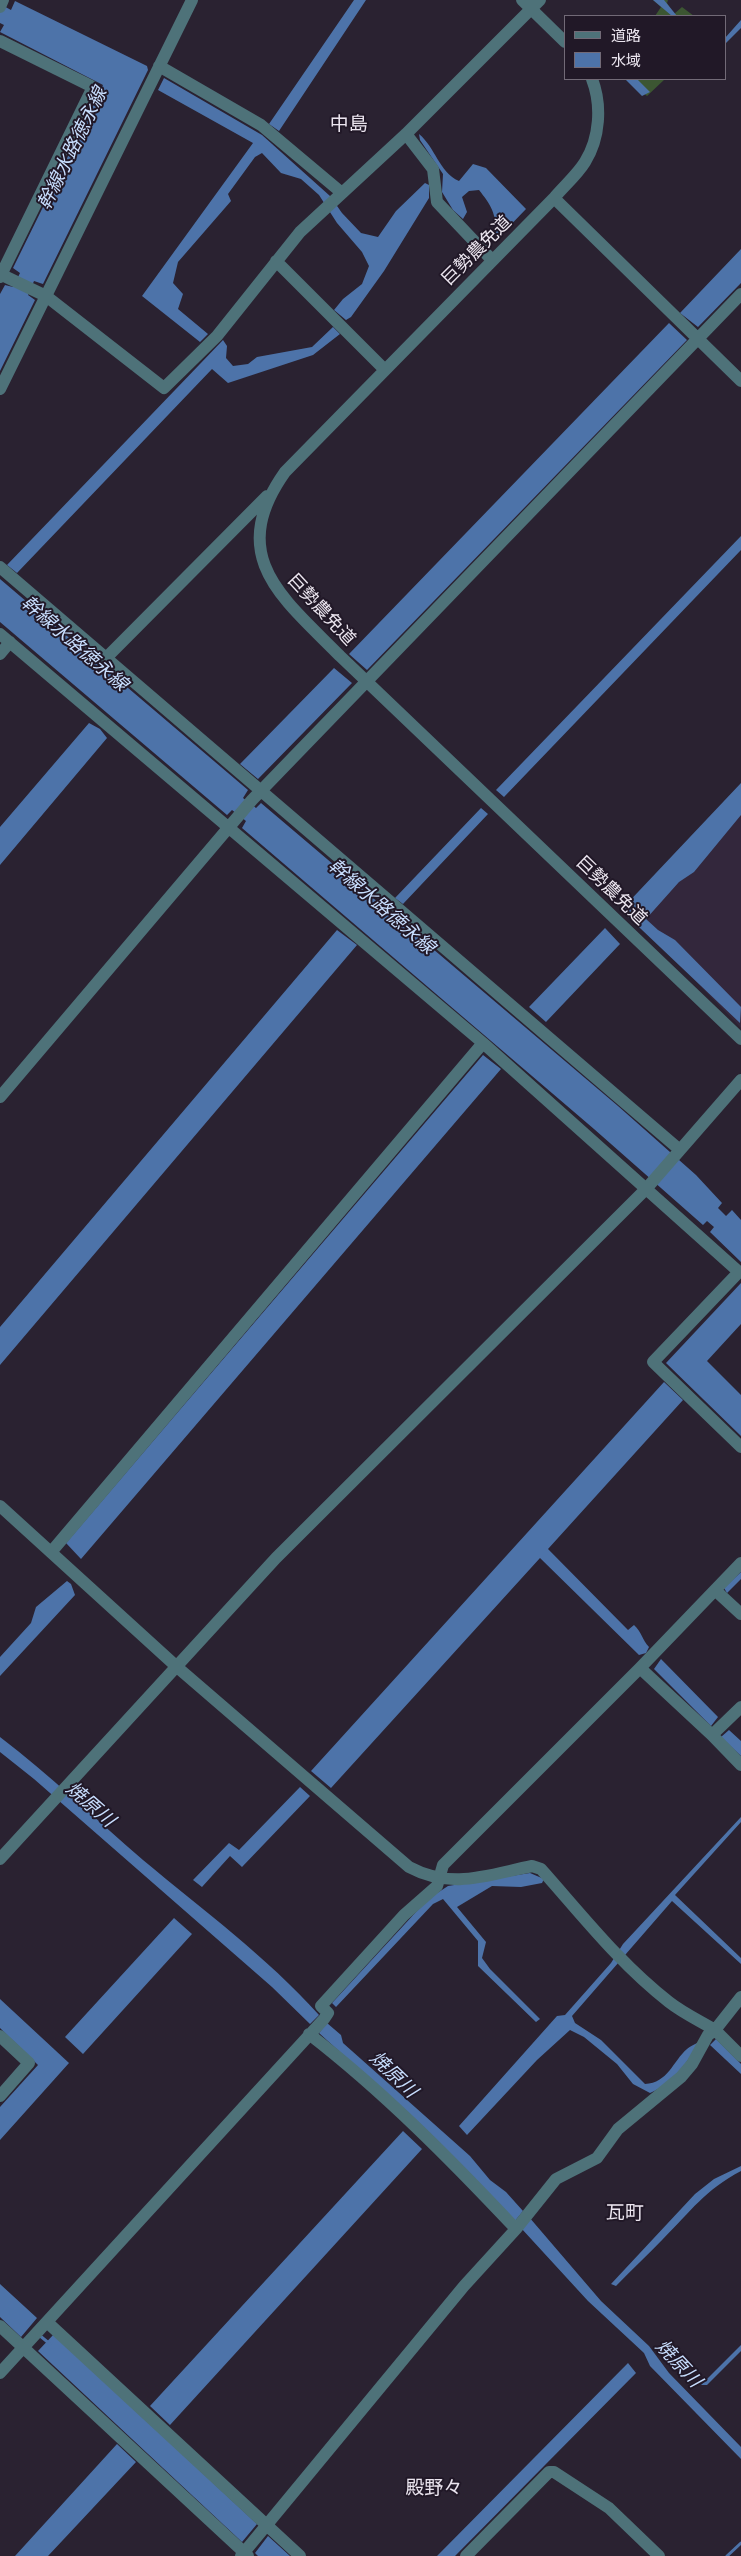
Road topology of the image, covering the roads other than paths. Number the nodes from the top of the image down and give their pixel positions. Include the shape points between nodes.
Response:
1 (3, 0) edge
2 (192, 0) edge
3 (522, 0) edge
4 (536, 5) edge
5 (0, 7) edge
6 (0, 41) edge
7 (564, 41) edge
8 (159, 66) junction
9 (592, 80) edge
10 (406, 134) junction
11 (340, 196) junction
12 (554, 198) junction
13 (492, 260) junction
14 (276, 262) junction
15 (3, 276) edge
16 (741, 294) edge
17 (43, 295) junction
18 (698, 340) junction
19 (385, 370) junction
20 (741, 381) edge
21 (0, 389) edge
22 (271, 492) junction
23 (0, 567) edge
24 (5, 638) edge
25 (0, 654) edge
26 (107, 657) junction
27 (367, 682) junction
28 (256, 796) junction
29 (233, 823) junction
30 (741, 1039) edge
31 (482, 1043) junction
32 (741, 1080) edge
33 (0, 1097) edge
34 (680, 1150) junction
35 (646, 1189) junction
36 (741, 1448) edge
37 (0, 1506) edge
38 (52, 1551) junction
39 (741, 1564) edge
40 (715, 1590) junction
41 (741, 1614) edge
42 (177, 1667) junction
43 (640, 1668) junction
44 (741, 1707) edge
45 (712, 1735) junction
46 (741, 1765) edge
47 (1, 1856) edge
48 (440, 1879) junction
49 (741, 1997) edge
50 (311, 2032) junction
51 (712, 2033) junction
52 (0, 2036) edge
53 (741, 2056) edge
54 (0, 2096) edge
55 (516, 2229) junction
56 (47, 2323) junction
57 (0, 2326) edge
58 (24, 2346) junction
59 (0, 2373) edge
60 (266, 2524) junction
61 (244, 2555) edge
62 (300, 2556) edge
63 (466, 2556) edge
64 (659, 2556) edge

1 - 5 street
2 - 8 street
3 - 4 street
4 - 7 street
4 - 10 street
6 - 15 street via 93,87
8 - 11 street via 261,125
8 - 17 street
9 - 12 street, 巨勢農免道 via 597,94 598,130 585,162
10 - 11 street
10 - 13 street via 433,169 437,202
11 - 14 street via 300,232
12 - 13 street, 巨勢農免道
12 - 18 street
13 - 19 street, 巨勢農免道
14 - 17 street via 217,336 164,388
14 - 19 street
15 - 17 street
16 - 18 street
17 - 21 street
18 - 20 street
18 - 27 street
19 - 22 street, 巨勢農免道 via 285,472
22 - 26 street
22 - 27 street, 巨勢農免道 via 263,514 260,548 267,574 281,596
23 - 26 street
24 - 25 street
24 - 29 street
26 - 28 street
27 - 28 street
27 - 30 street, 巨勢農免道
28 - 29 street
28 - 34 street via 452,952
29 - 31 street
29 - 33 street
31 - 35 street
31 - 38 street
32 - 34 street
34 - 35 street
35 - 36 street via 738,1272 653,1362
35 - 42 street via 276,1558
37 - 38 street
38 - 42 street
39 - 40 street
40 - 41 street
40 - 43 street
42 - 47 street
42 - 48 street via 409,1867
43 - 45 street
43 - 48 street via 442,1865
44 - 45 street
45 - 46 street
48 - 50 street via 437,1886 404,1915 321,2006 328,2013
48 - 51 street via 450,1881 532,1866 541,1869 619,1957 669,2002
49 - 51 street
50 - 55 street via 463,2173
50 - 56 street
51 - 53 street
51 - 55 street via 681,2077 618,2130 597,2158 556,2179
52 - 54 street via 29,2064
55 - 60 street via 464,2286
56 - 58 street
56 - 60 street
57 - 58 street
58 - 59 street
58 - 61 street
60 - 61 street
60 - 62 street
63 - 64 street via 548,2472 554,2472 609,2508

